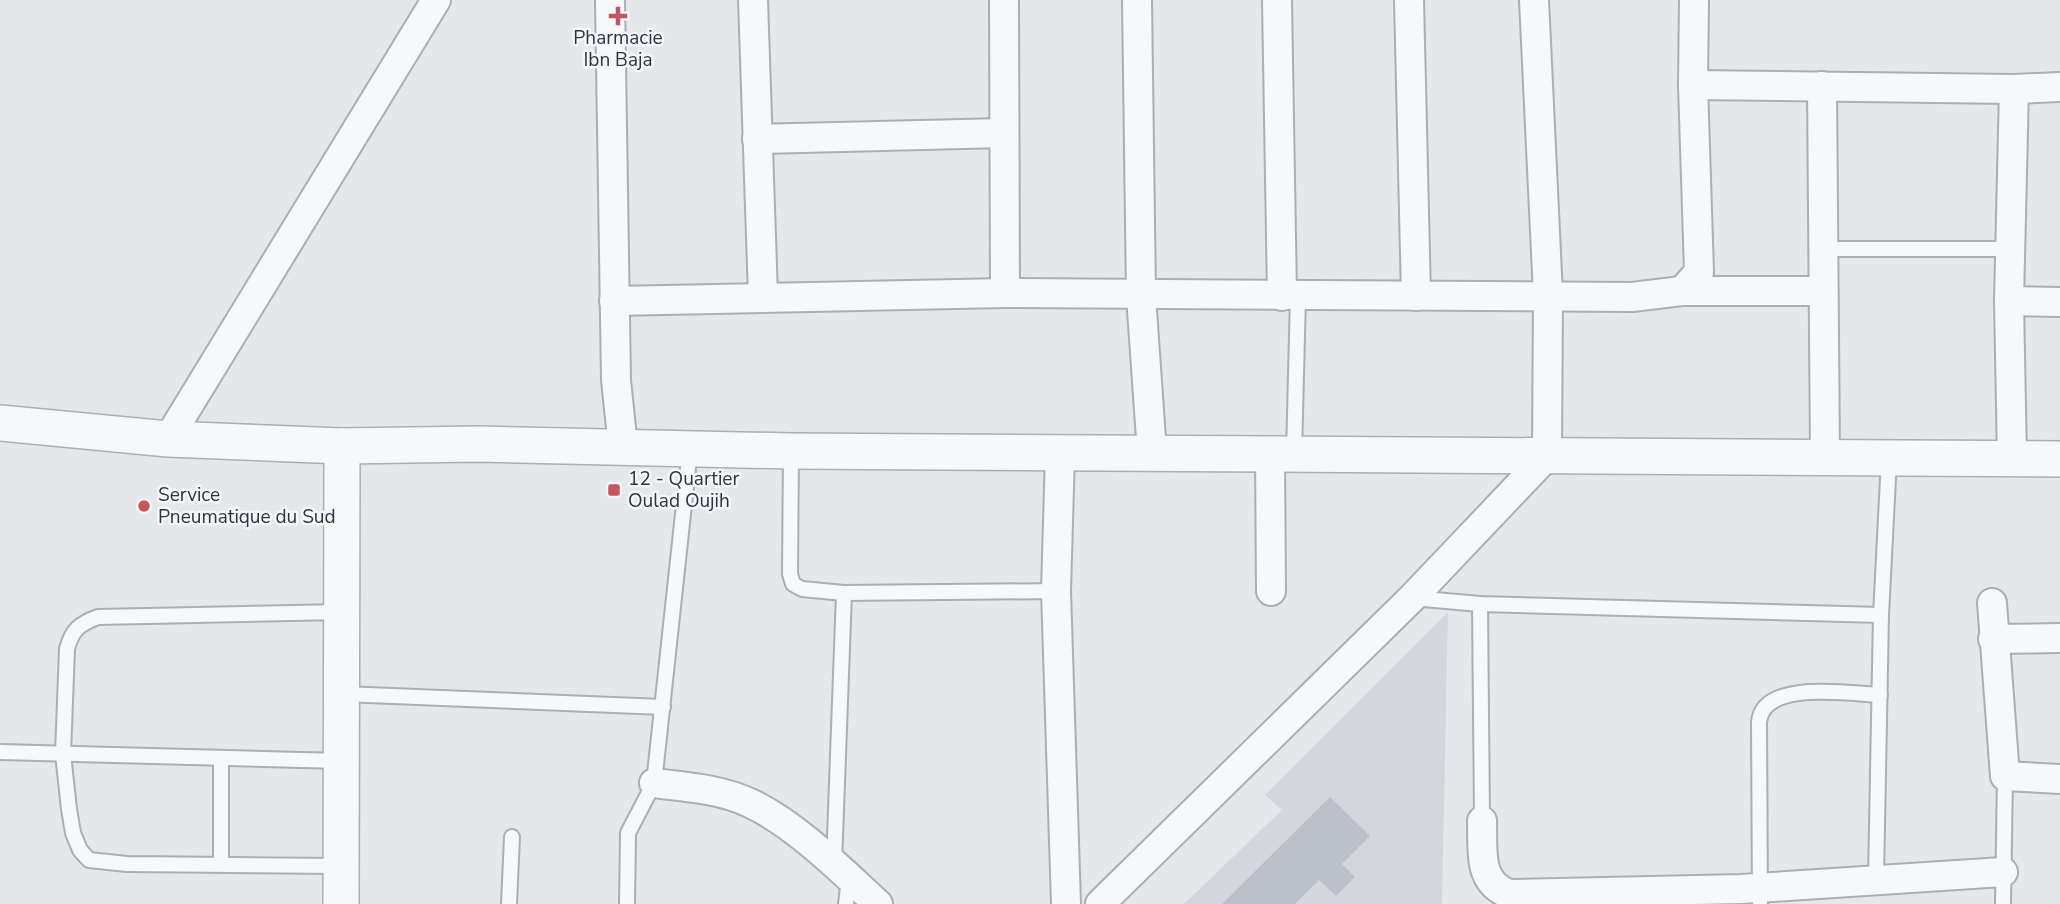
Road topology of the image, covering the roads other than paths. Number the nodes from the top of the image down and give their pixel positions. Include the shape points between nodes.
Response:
1 (436, 0) edge
2 (610, 0) edge
3 (752, 0) edge
4 (1004, 0) edge
5 (1137, 0) edge
6 (1277, 0) edge
7 (1409, 0) edge
8 (1534, 0) edge
9 (1694, 0) edge
10 (1693, 85) junction
11 (1822, 86) junction
12 (2060, 87) edge
13 (2014, 89) junction
14 (1004, 133) junction
15 (757, 139) junction
16 (1822, 249) junction
17 (2011, 249) junction
18 (1823, 291) junction
19 (1682, 292) junction
20 (1005, 293) junction
21 (763, 296) junction
22 (1141, 296) junction
23 (1290, 296) junction
24 (1416, 296) junction
25 (1548, 296) junction
26 (614, 301) junction
27 (2010, 301) junction
28 (2060, 302) edge
29 (0, 423) edge
30 (168, 439) junction
31 (342, 446) junction
32 (622, 447) junction
33 (690, 449) junction
34 (791, 451) junction
35 (1060, 453) junction
36 (1152, 453) junction
37 (1282, 454) junction
38 (1547, 456) junction
39 (1825, 457) junction
40 (1889, 459) junction
41 (2012, 459) junction
42 (2060, 459) edge
43 (1271, 591) dead end
44 (1056, 592) junction
45 (844, 593) junction
46 (1412, 598) junction
47 (1992, 603) dead end
48 (1480, 604) junction
49 (343, 612) junction
50 (1881, 615) junction
51 (2060, 638) edge
52 (1993, 639) junction
53 (343, 694) junction
54 (1880, 695) junction
55 (663, 707) junction
56 (0, 752) edge
57 (63, 754) junction
58 (221, 758) junction
59 (342, 761) junction
60 (2005, 776) junction
61 (2060, 779) edge
62 (654, 783) junction
63 (1482, 821) joint
64 (512, 837) dead end
65 (221, 864) junction
66 (342, 866) junction
67 (2003, 872) junction
68 (1876, 878) junction
69 (843, 882) edge
70 (1761, 896) edge
71 (1576, 899) edge
72 (341, 904) edge
73 (509, 904) edge
74 (627, 904) edge
75 (878, 904) edge
76 (1066, 904) edge
77 (1100, 904) edge
78 (2003, 904) edge

1 - 30 street
2 - 26 street
3 - 15 street
4 - 14 street
5 - 22 street
6 - 23 street
7 - 24 street
8 - 25 street
9 - 10 street
10 - 11 street
10 - 19 street via 1699,272
11 - 13 street
11 - 16 street
12 - 13 street
13 - 17 street
14 - 15 street
14 - 20 street
15 - 21 street
16 - 17 lane
16 - 18 street
17 - 27 street
18 - 19 street
18 - 39 street
19 - 25 street via 1632,297
20 - 21 street
20 - 22 street
21 - 26 street
22 - 23 street
22 - 36 street
23 - 24 street
23 - 37 lane
24 - 25 street
25 - 38 street
26 - 32 street
27 - 28 street
27 - 41 street
29 - 30 street
30 - 31 street
31 - 32 street
31 - 49 street
32 - 33 street
33 - 34 street
33 - 55 lane
34 - 35 street
34 - 45 lane via 789,559 793,584
35 - 36 street
35 - 44 street
36 - 37 street
37 - 38 street
37 - 43 street
38 - 39 street
38 - 46 street
39 - 40 street
40 - 41 street
40 - 50 lane
41 - 42 street
44 - 45 lane
44 - 76 street
45 - 69 lane
46 - 48 lane
46 - 77 street
47 - 52 street
48 - 50 lane
48 - 63 lane
49 - 53 street
49 - 57 lane via 98,617 80,624 67,649
50 - 54 lane
51 - 52 street
52 - 60 street
53 - 55 lane
53 - 59 street
54 - 68 lane
54 - 70 lane via 1803,691 1762,709
55 - 62 lane
56 - 57 lane
57 - 58 lane
57 - 65 lane via 73,833 89,860
58 - 59 lane
58 - 65 lane
59 - 66 street
60 - 61 street
60 - 67 lane
62 - 69 street via 714,791 750,803 800,836
62 - 74 lane via 628,833
63 - 71 street via 1484,862 1493,887 1509,894
64 - 73 lane
65 - 66 lane
66 - 72 street
67 - 68 street
67 - 78 lane
68 - 70 street
69 - 75 street
70 - 71 street

